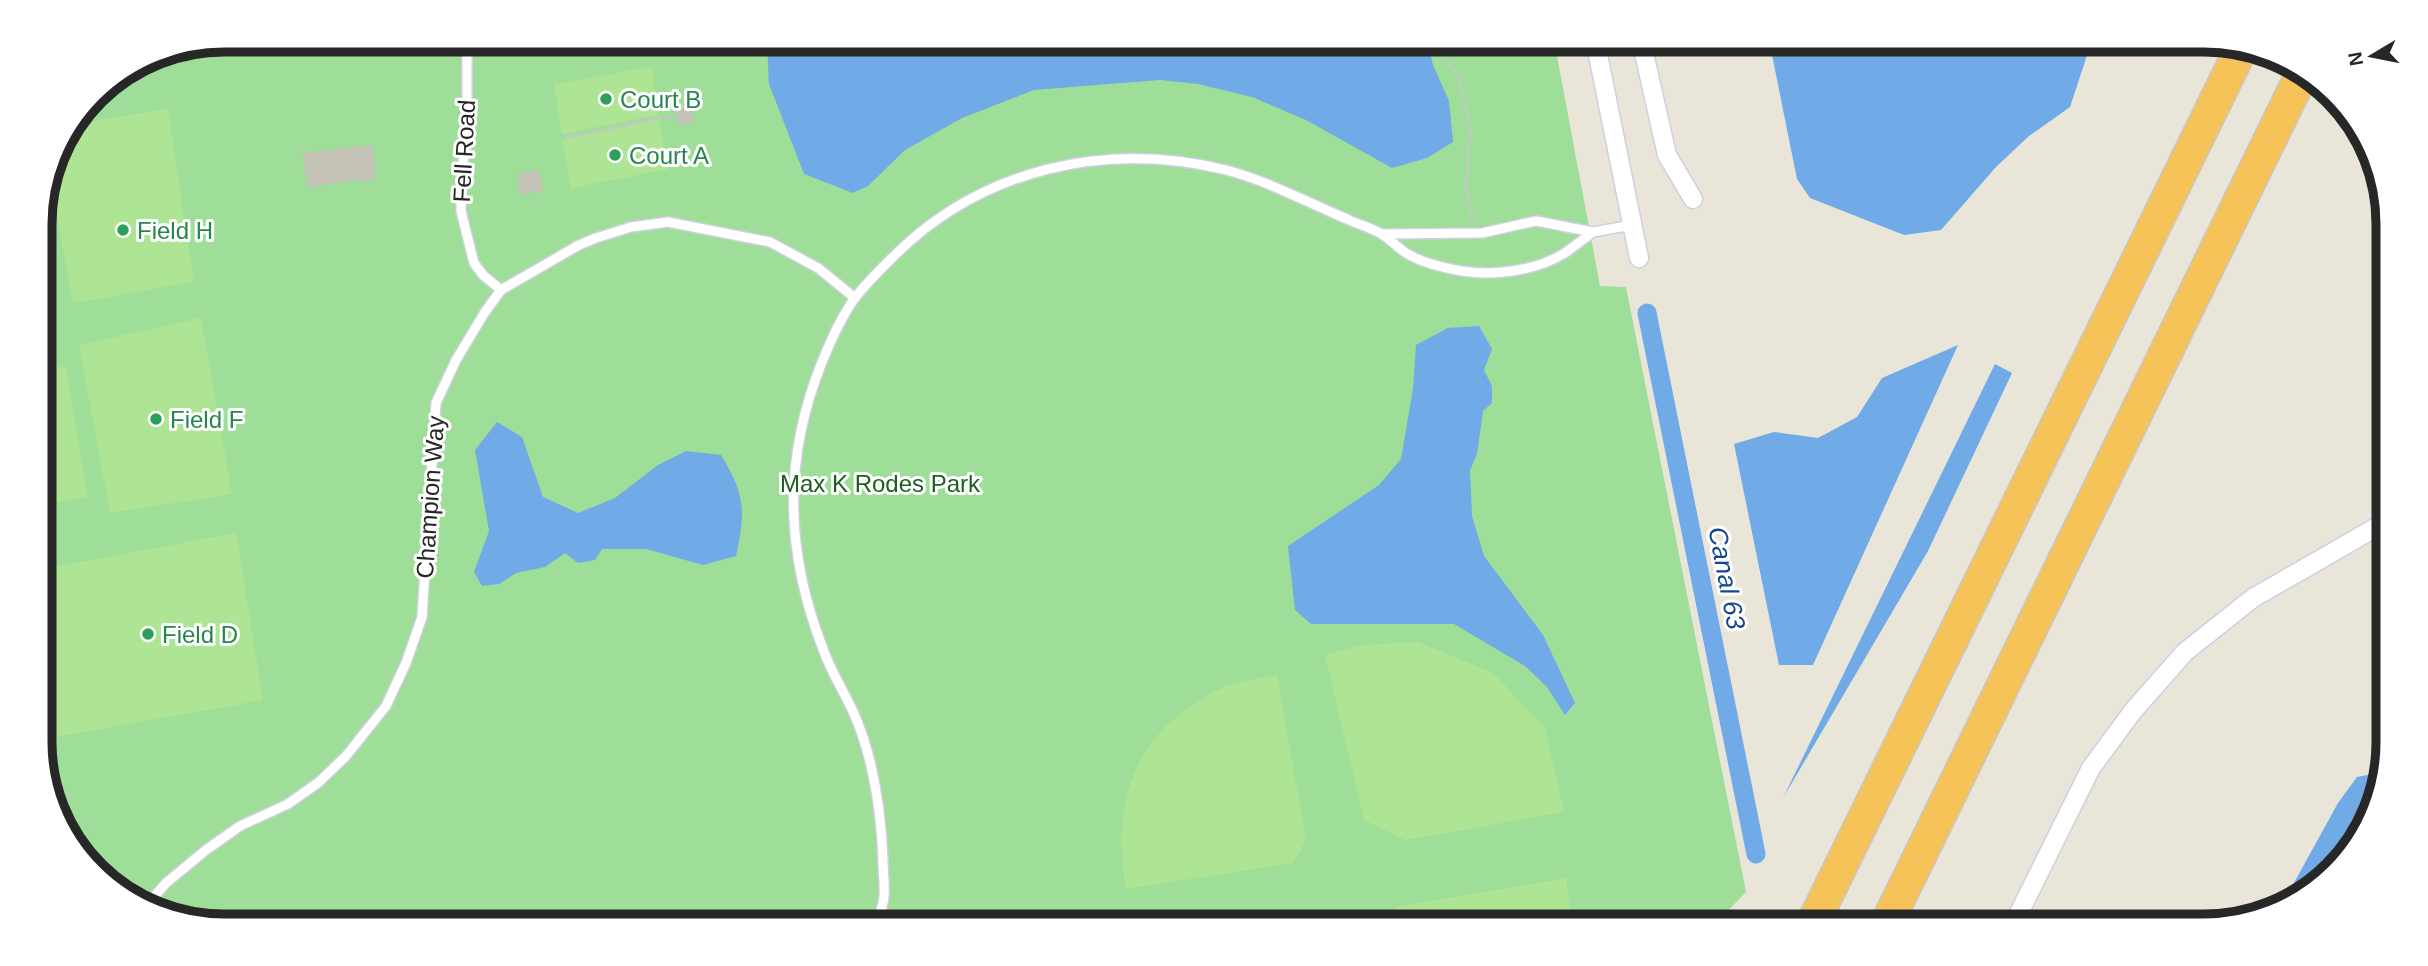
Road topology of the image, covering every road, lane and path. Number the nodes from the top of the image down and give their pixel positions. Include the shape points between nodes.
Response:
1 (1441, 52) edge
2 (1597, 52) edge
3 (1644, 52) edge
4 (467, 53) edge
5 (2238, 56) edge
6 (2298, 82) edge
7 (676, 117) dead end
8 (566, 138) dead end
9 (1693, 199) dead end
10 (1632, 225) junction
11 (1593, 232) junction
12 (1475, 233) junction
13 (1382, 234) junction
14 (1639, 258) dead end
15 (501, 290) junction
16 (855, 298) junction
17 (2376, 528) edge
18 (153, 898) edge
19 (1818, 913) edge
20 (1892, 913) edge
21 (2019, 913) edge
22 (880, 914) edge

1 - 12 path via 1458,75 1470,128 1466,187
2 - 10 street
3 - 9 street via 1667,155
4 - 15 lane, Fell Road via 461,211 474,263
5 - 19 highway
6 - 20 highway
7 - 8 path
10 - 11 lane
10 - 14 street
11 - 12 lane via 1536,221
11 - 13 lane via 1560,256 1493,273 1439,266 1407,254
12 - 13 lane
13 - 16 lane via 1227,170 1160,158 1109,159 1052,166 998,185 951,210 901,249
15 - 16 lane, Champion Way via 596,238 668,222 770,242 818,268
15 - 18 lane, Champion Way via 456,360 436,403 422,617 386,706 319,782 288,804 240,826
16 - 22 lane via 830,343 801,422 792,502 799,576 823,650 865,743 877,793 884,895
17 - 21 street via 2253,598 2185,652 2091,768

